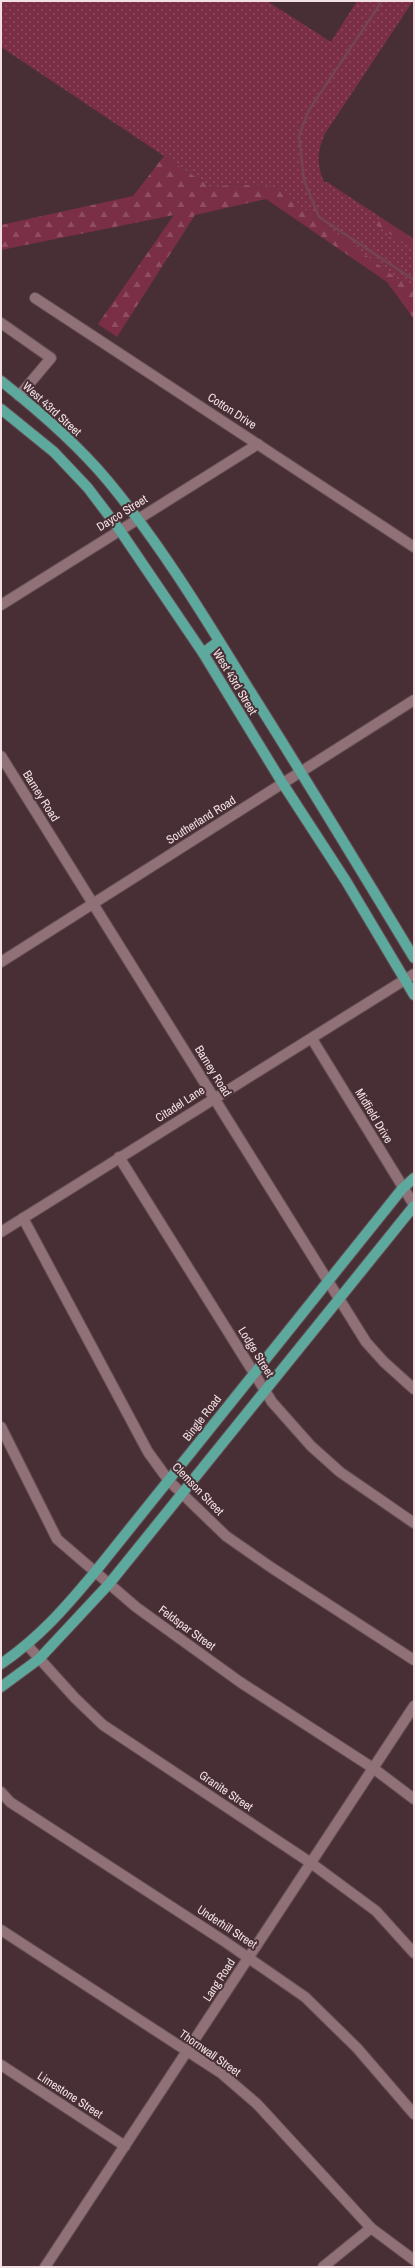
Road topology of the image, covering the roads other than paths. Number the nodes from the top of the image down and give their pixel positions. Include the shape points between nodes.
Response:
1 (35, 298) dead end
2 (1, 323) edge
3 (1, 382) edge
4 (19, 396) junction
5 (1, 409) edge
6 (258, 444) junction
7 (138, 518) junction
8 (119, 529) junction
9 (414, 547) edge
10 (1, 605) edge
11 (219, 641) junction
12 (203, 653) junction
13 (414, 700) edge
14 (1, 756) edge
15 (302, 772) junction
16 (283, 784) junction
17 (362, 872) junction
18 (346, 881) junction
19 (92, 904) junction
20 (414, 958) edge
21 (1, 962) edge
22 (410, 977) edge
23 (414, 995) edge
24 (312, 1039) junction
25 (214, 1098) junction
26 (119, 1157) junction
27 (414, 1178) edge
28 (402, 1189) junction
29 (414, 1205) edge
30 (23, 1218) junction
31 (1, 1232) edge
32 (327, 1281) junction
33 (338, 1299) junction
34 (254, 1373) junction
35 (414, 1389) edge
36 (265, 1391) junction
37 (1, 1427) edge
38 (169, 1481) junction
39 (182, 1495) junction
40 (414, 1523) edge
41 (95, 1572) junction
42 (109, 1584) junction
43 (28, 1646) junction
44 (39, 1658) junction
45 (414, 1660) edge
46 (1, 1664) edge
47 (1, 1687) edge
48 (414, 1706) edge
49 (373, 1768) junction
50 (1, 1792) edge
51 (414, 1799) edge
52 (311, 1863) junction
53 (1, 1930) edge
54 (414, 1953) edge
55 (249, 1957) junction
56 (188, 2052) junction
57 (1, 2065) edge
58 (414, 2114) edge
59 (124, 2146) junction
60 (371, 2228) junction
61 (414, 2260) edge
62 (45, 2267) edge
63 (323, 2267) edge

1 - 6 street, Cotton Drive
2 - 4 street via 51,358
3 - 4 main road, West 43rd Street
4 - 7 main road, West 43rd Street via 57,428 107,480
5 - 8 main road, West 43rd Street via 54,452 88,488
6 - 7 street, Dayco Street
6 - 9 street, Cotton Drive
7 - 8 street, Dayco Street
7 - 11 main road, West 43rd Street
8 - 10 street, Dayco Street
8 - 12 main road, West 43rd Street
11 - 12 main road
11 - 15 main road, West 43rd Street
12 - 16 main road, West 43rd Street
13 - 15 street, Southerland Road
14 - 19 street, Barney Road
15 - 16 street, Southerland Road
15 - 17 main road, West 43rd Street
16 - 18 main road, West 43rd Street
16 - 19 street, Southerland Road
17 - 18 main road
17 - 20 main road, West 43rd Street
18 - 22 main road, West 43rd Street
19 - 21 street, Southerland Road
19 - 25 street, Barney Road
22 - 23 main road, West 43rd Street
22 - 24 street, Citadel Lane
24 - 25 street, Citadel Lane
24 - 28 street, Midfield Drive
25 - 26 street, Citadel Lane
25 - 32 street, Barney Road
26 - 30 street, Citadel Lane
26 - 34 street, Lodge Street
27 - 28 main road, Bingle Road
28 - 29 street, Midfield Drive
28 - 32 main road, Bingle Road
29 - 33 main road
30 - 31 street, Citadel Lane
30 - 38 street, Clemson Street via 148,1452
32 - 33 street, Barney Road
32 - 34 main road, Bingle Road
33 - 35 street, Barney Road via 366,1342 389,1368
33 - 36 main road
34 - 36 street, Lodge Street
34 - 38 main road, Bingle Road
36 - 39 main road
36 - 40 street, Lodge Street via 311,1446 340,1472
37 - 41 street, Feldspar Street via 57,1539
38 - 39 street, Clemson Street
38 - 41 main road, Bingle Road
39 - 42 main road
39 - 45 street, Clemson Street via 226,1536
41 - 42 street, Feldspar Street
41 - 43 main road, Bingle Road
42 - 44 main road
42 - 49 street, Feldspar Street via 136,1607 240,1682
43 - 44 street, Granite Street
43 - 46 main road, Bingle Road
44 - 47 main road
44 - 52 street, Granite Street via 103,1725
48 - 49 street, Lang Road
49 - 51 street, Feldspar Street
49 - 52 street, Lang Road
50 - 55 street, Underhill Street via 10,1802
52 - 54 street, Granite Street via 376,1910
52 - 55 street, Lang Road
53 - 56 street, Thornwall Street
55 - 56 street, Lang Road
55 - 58 street, Underhill Street via 305,1996 357,2048
56 - 59 street, Lang Road
56 - 60 street, Thornwall Street via 221,2073 257,2104
57 - 59 street, Limestone Street
59 - 62 street, Lang Road
60 - 61 street, Thornwall Street
60 - 63 street

